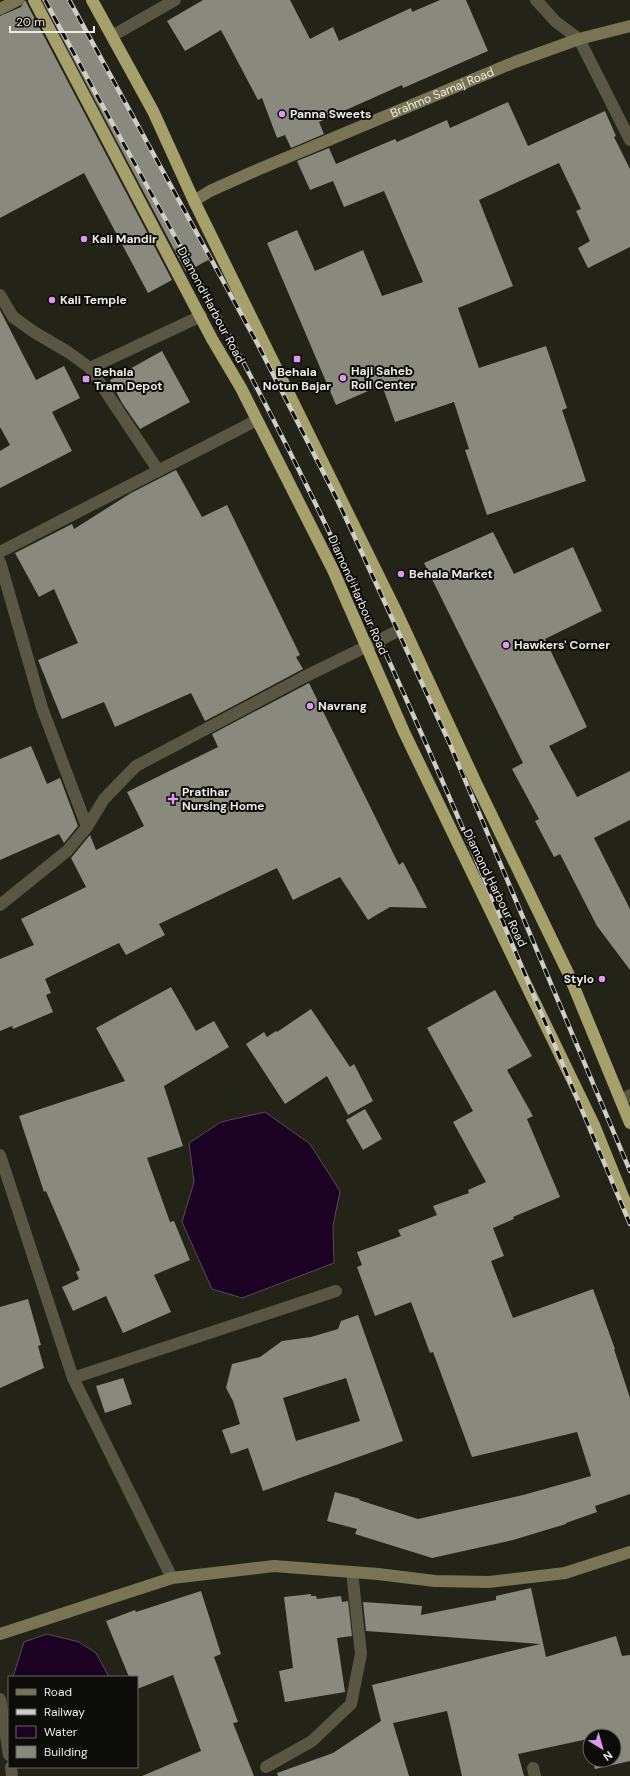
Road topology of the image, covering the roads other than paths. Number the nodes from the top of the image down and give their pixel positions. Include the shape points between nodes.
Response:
1 (18, 0) edge
2 (34, 0) edge
3 (92, 0) edge
4 (175, 0) edge
5 (536, 0) edge
6 (0, 9) edge
7 (630, 26) edge
8 (112, 36) junction
9 (579, 39) junction
10 (630, 140) edge
11 (194, 201) junction
12 (0, 295) edge
13 (201, 316) junction
14 (90, 368) junction
15 (257, 420) junction
16 (158, 470) junction
17 (0, 552) edge
18 (0, 562) edge
19 (404, 628) junction
20 (366, 646) junction
21 (86, 827) junction
22 (0, 905) edge
23 (625, 1098) edge
24 (630, 1123) edge
25 (0, 1155) edge
26 (630, 1214) edge
27 (336, 1291) dead end
28 (73, 1378) junction
29 (630, 1552) edge
30 (352, 1572) junction
31 (172, 1578) junction
32 (0, 1634) edge
33 (0, 1699) edge
34 (8, 1750) edge
35 (266, 1767) dead end

1 - 6 street
2 - 13 highway, Diamond Harbour Road
3 - 8 highway, Diamond Harbour Road
4 - 8 street
5 - 9 street via 556,22
7 - 9 street, Brahmo Samaj Road
8 - 11 highway, Diamond Harbour Road via 153,111
9 - 10 street
9 - 11 street, Brahmo Samaj Road via 515,62 257,170
11 - 19 highway, Diamond Harbour Road
12 - 14 street via 13,317
13 - 14 street
13 - 15 highway, Diamond Harbour Road
14 - 16 street
15 - 16 street
15 - 20 highway, Diamond Harbour Road via 333,570
16 - 17 street
18 - 21 street via 42,708
19 - 20 street
19 - 23 highway, Diamond Harbour Road
20 - 21 street via 136,766 104,799
20 - 26 highway, Diamond Harbour Road via 404,732 594,1125
21 - 22 street via 67,851
23 - 24 highway, Diamond Harbour Road
25 - 28 street
27 - 28 street
28 - 31 street
29 - 30 street via 565,1573 489,1582 435,1581
30 - 31 street via 274,1566
30 - 35 street via 361,1654 351,1704 312,1741
31 - 32 street
33 - 34 street

